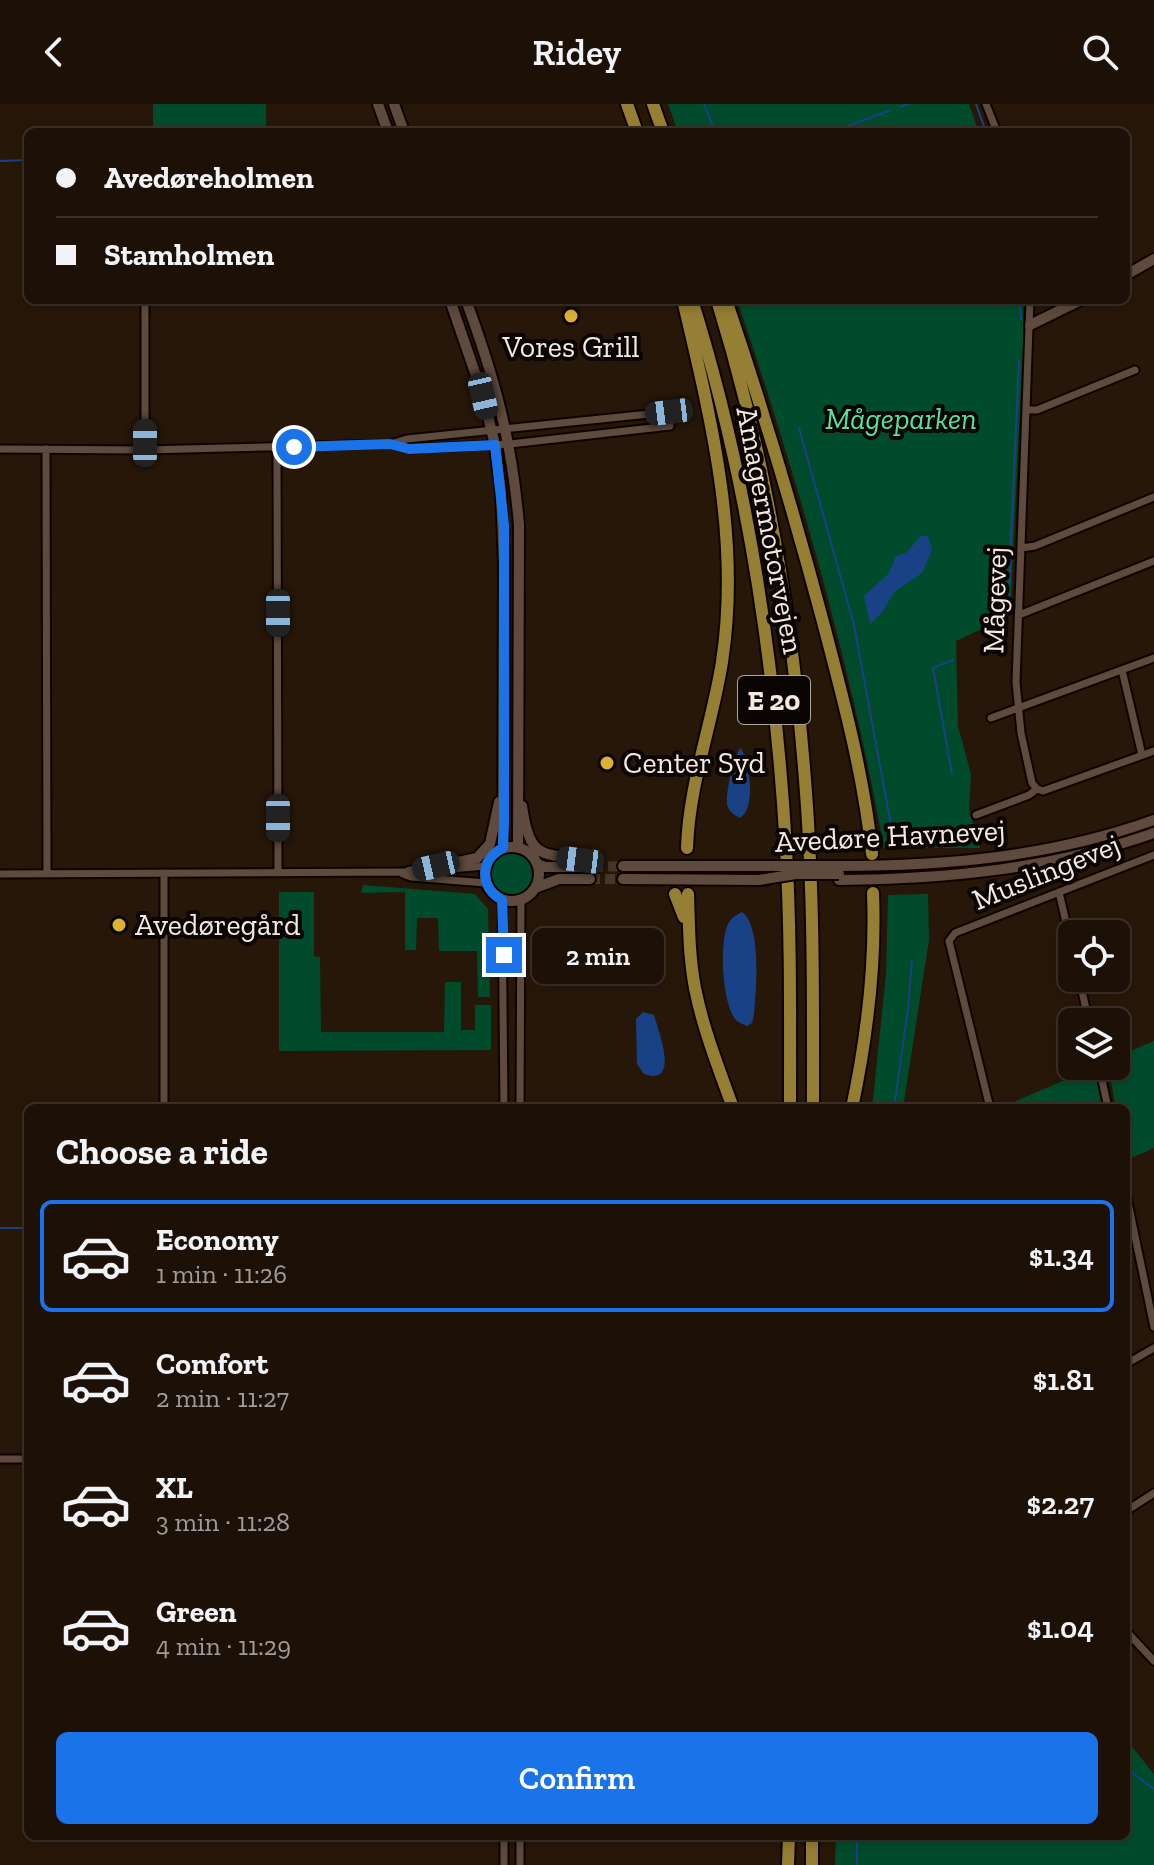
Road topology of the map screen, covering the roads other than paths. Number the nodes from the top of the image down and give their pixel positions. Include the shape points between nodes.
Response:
1 (378, 104) edge
2 (394, 104) edge
3 (627, 104) edge
4 (653, 104) edge
5 (986, 104) edge
6 (387, 128) edge
7 (403, 128) edge
8 (636, 128) edge
9 (662, 128) edge
10 (995, 128) edge
11 (1154, 259) edge
12 (1130, 273) edge
13 (145, 304) edge
14 (451, 304) edge
15 (467, 304) edge
16 (684, 304) edge
17 (693, 304) edge
18 (718, 304) edge
19 (727, 304) edge
20 (1030, 304) edge
21 (1073, 304) edge
22 (1030, 325) junction
23 (1135, 370) dead end
24 (1027, 410) junction
25 (507, 430) junction
26 (492, 431) junction
27 (390, 444) junction
28 (510, 444) junction
29 (495, 445) junction
30 (277, 447) junction
31 (0, 449) edge
32 (46, 449) junction
33 (145, 450) junction
34 (1154, 497) edge
35 (1021, 548) junction
36 (1154, 561) edge
37 (1019, 615) junction
38 (1154, 658) edge
39 (1122, 670) junction
40 (1018, 708) junction
41 (991, 718) dead end
42 (1154, 751) edge
43 (1142, 755) junction
44 (504, 784) junction
45 (520, 787) junction
46 (1037, 789) junction
47 (976, 815) dead end
48 (1154, 820) edge
49 (1154, 833) edge
50 (503, 848) junction
51 (518, 848) junction
52 (687, 848) joint
53 (1154, 855) edge
54 (870, 862) junction
55 (537, 864) junction
56 (486, 866) junction
57 (623, 866) tunnel mouth
58 (687, 866) junction
59 (405, 872) junction
60 (758, 872) junction
61 (164, 873) junction
62 (278, 873) junction
63 (839, 873) junction
64 (0, 874) edge
65 (47, 874) junction
66 (590, 879) tunnel mouth
67 (623, 879) tunnel mouth
68 (646, 879) junction
69 (690, 880) junction
70 (486, 883) junction
71 (873, 886) junction
72 (535, 888) junction
73 (1059, 892) junction
74 (683, 893) junction
75 (502, 900) junction
76 (521, 900) junction
77 (1066, 920) edge
78 (1102, 1080) edge
79 (164, 1104) edge
80 (504, 1104) edge
81 (520, 1104) edge
82 (732, 1104) edge
83 (790, 1104) edge
84 (813, 1104) edge
85 (853, 1104) edge
86 (989, 1104) edge
87 (1107, 1104) edge
88 (1130, 1212) edge
89 (1154, 1327) edge
90 (1154, 1348) edge
91 (1130, 1362) edge
92 (0, 1459) edge
93 (24, 1459) edge
94 (1154, 1493) edge
95 (1130, 1508) edge
96 (1130, 1635) edge
97 (1154, 1661) edge
98 (504, 1840) edge
99 (520, 1840) edge
100 (789, 1840) edge
101 (812, 1840) edge
102 (504, 1865) edge
103 (520, 1865) edge
104 (788, 1865) edge
105 (812, 1865) edge

1 - 6 street
2 - 7 street
3 - 8 highway
4 - 9 highway
5 - 10 street
11 - 12 street
13 - 33 street
14 - 26 street
15 - 25 street
16 - 52 highway via 719,468 729,572 722,662 691,802
17 - 83 highway, Amagermotorvejen / E 20 via 740,479 773,694 789,922
18 - 84 highway, Amagermotorvejen / E 20 via 761,472 797,692 809,846
19 - 54 highway via 769,430 836,674 856,759
20 - 22 street, Mågevej
21 - 22 street
22 - 24 street, Mågevej
23 - 24 street
24 - 35 street, Mågevej
25 - 26 street
25 - 28 street
25 - 28 street via 669,412 670,426
26 - 27 street
26 - 29 street
27 - 29 street via 409,449
27 - 30 street
28 - 29 street
28 - 45 street via 519,525
29 - 44 street via 504,525
30 - 33 street
30 - 62 street
31 - 32 street
32 - 33 street
32 - 65 street
34 - 35 street
35 - 37 street, Mågevej
36 - 37 street
37 - 40 street, Mågevej
38 - 39 street
39 - 40 street
39 - 43 street
40 - 41 street
40 - 46 street, Mågevej
42 - 43 street
43 - 46 street
44 - 50 street
44 - 59 street via 490,844 477,858
45 - 51 street
45 - 55 street via 528,838 550,856 593,867
46 - 47 street
48 - 54 street, Avedøre Havnevej via 1010,856 945,864
49 - 71 street, Avedøre Havnevej via 1013,868
50 - 51 street
50 - 56 street
51 - 55 street
52 - 58 street
53 - 73 street, Muslingevej
54 - 63 street, Avedøre Havnevej
54 - 71 street
55 - 72 street
56 - 59 street
56 - 70 street
57 - 58 street, Avedøre Havnevej
58 - 60 street, Avedøre Havnevej
58 - 69 street
59 - 62 street
59 - 70 street via 411,877
60 - 63 street, Avedøre Havnevej, bridge
60 - 63 street, Avedøre Havnevej, bridge via 784,866
60 - 69 street, Avedøre Havnevej
61 - 62 street
61 - 65 street
61 - 79 street
63 - 71 street, Avedøre Havnevej
64 - 65 street
66 - 72 street via 559,879
67 - 68 street, Avedøre Havnevej
68 - 69 street, Avedøre Havnevej
68 - 74 street
69 - 74 street
70 - 75 street
71 - 85 highway via 872,976
72 - 76 street
73 - 77 street
73 - 86 street, Muslingevej via 955,933 949,941
74 - 82 highway via 696,989
75 - 76 street
75 - 80 street
76 - 81 street
78 - 87 street
88 - 89 street
90 - 91 street
92 - 93 street
94 - 95 street
96 - 97 street
98 - 102 street
99 - 103 street
100 - 104 highway
101 - 105 highway

